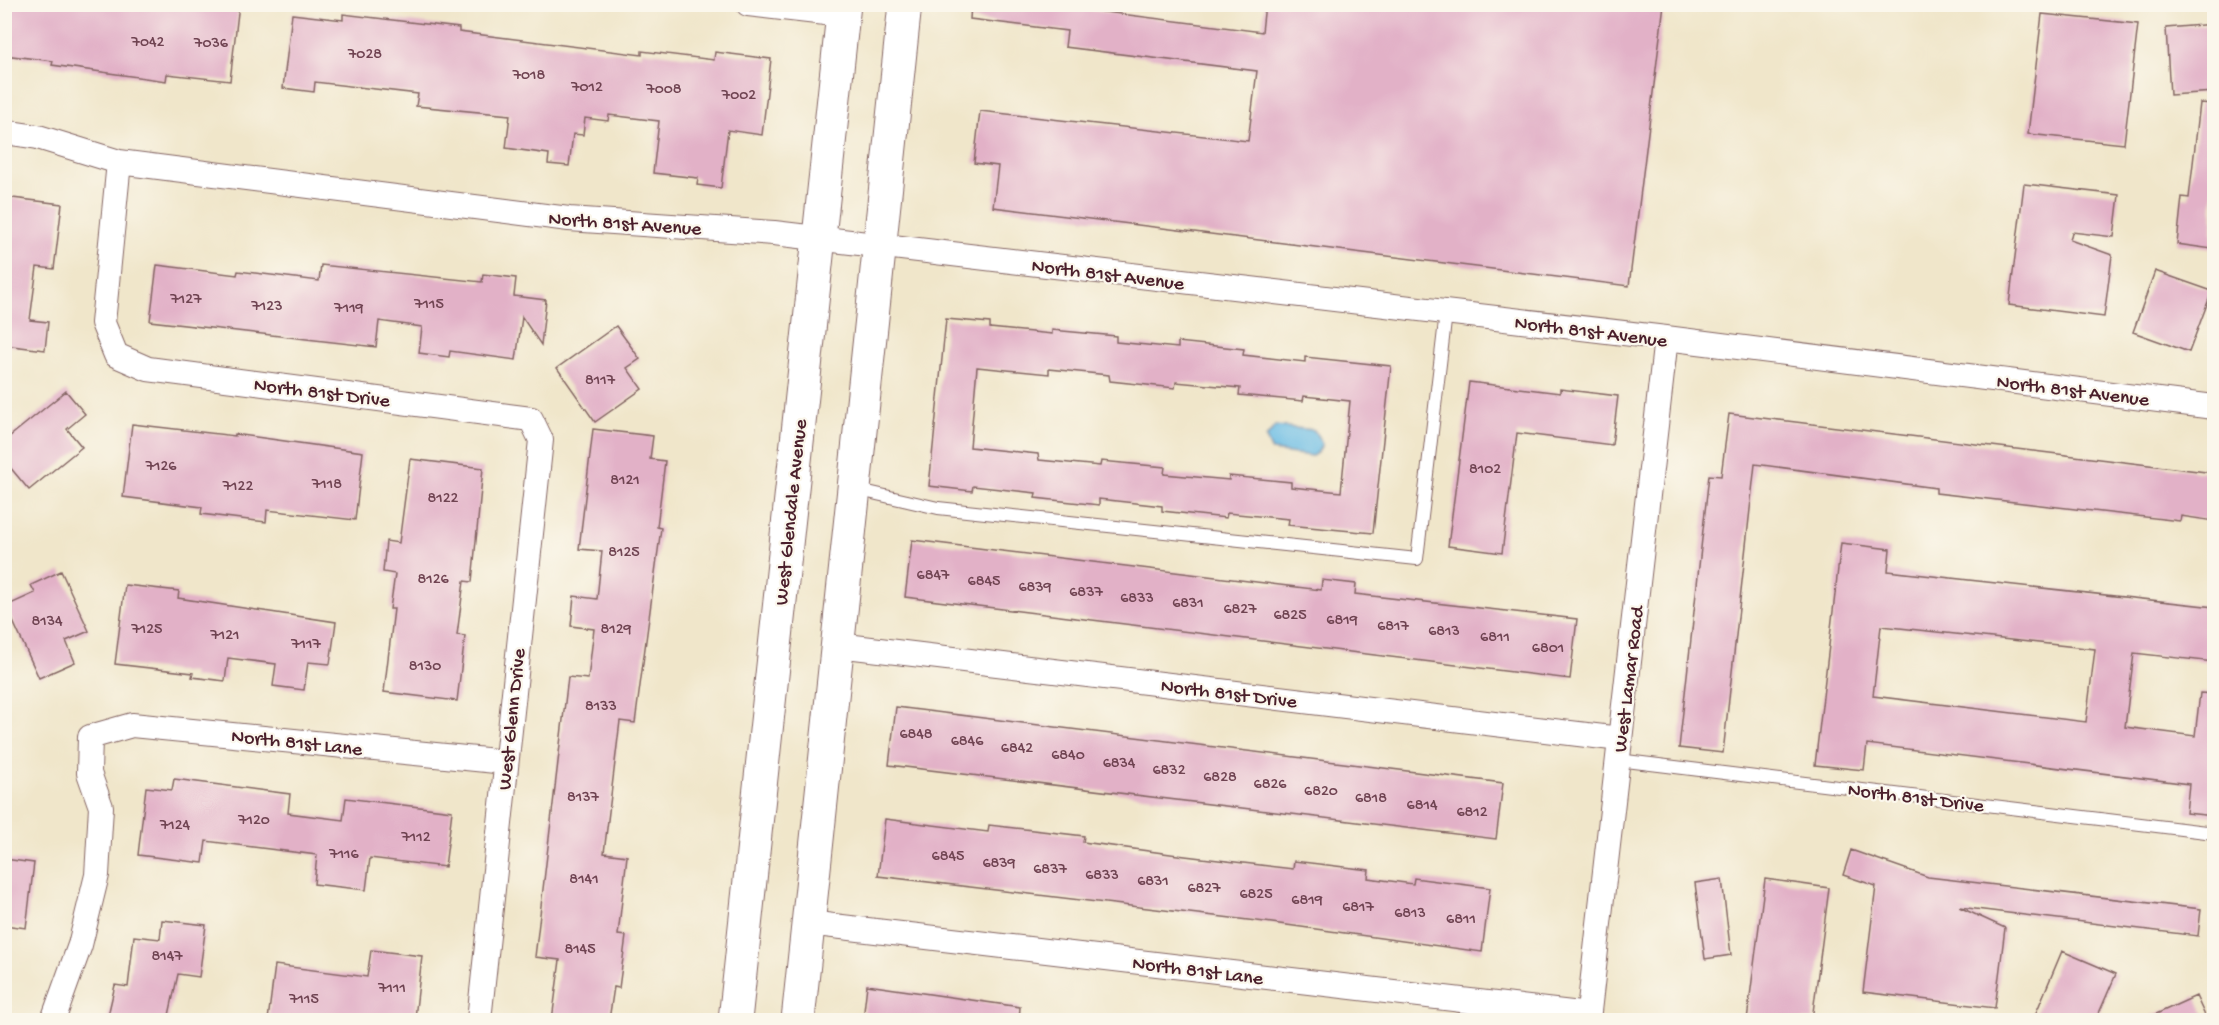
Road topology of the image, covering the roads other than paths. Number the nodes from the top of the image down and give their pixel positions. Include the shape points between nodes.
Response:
1 (748, 4) edge
2 (905, 4) edge
3 (844, 10) edge
4 (4, 132) edge
5 (119, 162) junction
6 (818, 238) junction
7 (880, 246) junction
8 (1446, 313) junction
9 (1666, 338) junction
10 (2214, 407) edge
11 (531, 419) joint
12 (854, 488) junction
13 (838, 645) junction
14 (1619, 749) junction
15 (506, 762) junction
16 (2214, 833) edge
17 (808, 923) junction
18 (1588, 1018) edge
19 (53, 1020) edge
20 (479, 1020) edge
21 (735, 1020) edge
22 (798, 1020) edge

1 - 3 street
2 - 7 main road
3 - 6 main road, West Glendale Avenue
4 - 5 street, North 81st Avenue via 38,137
5 - 6 street, North 81st Avenue via 568,219
5 - 11 street, North 81st Drive via 103,323 116,355 147,369
6 - 7 street, North 81st Avenue
6 - 21 main road, West Glendale Avenue
7 - 8 street, North 81st Avenue
7 - 12 main road
8 - 9 street, North 81st Avenue
8 - 12 lane via 1417,559 938,508
9 - 10 street, North 81st Avenue
9 - 14 street, West Lamar Road
11 - 15 street, West Glenn Drive via 541,440
12 - 13 main road
13 - 14 street, North 81st Drive
13 - 17 main road
14 - 16 lane, North 81st Drive
14 - 18 street, West Lamar Road
15 - 19 street, North 81st Lane via 132,725 90,737 89,773 101,807 97,874 80,945
15 - 20 street, West Glenn Drive
17 - 18 street, North 81st Lane
17 - 22 main road

